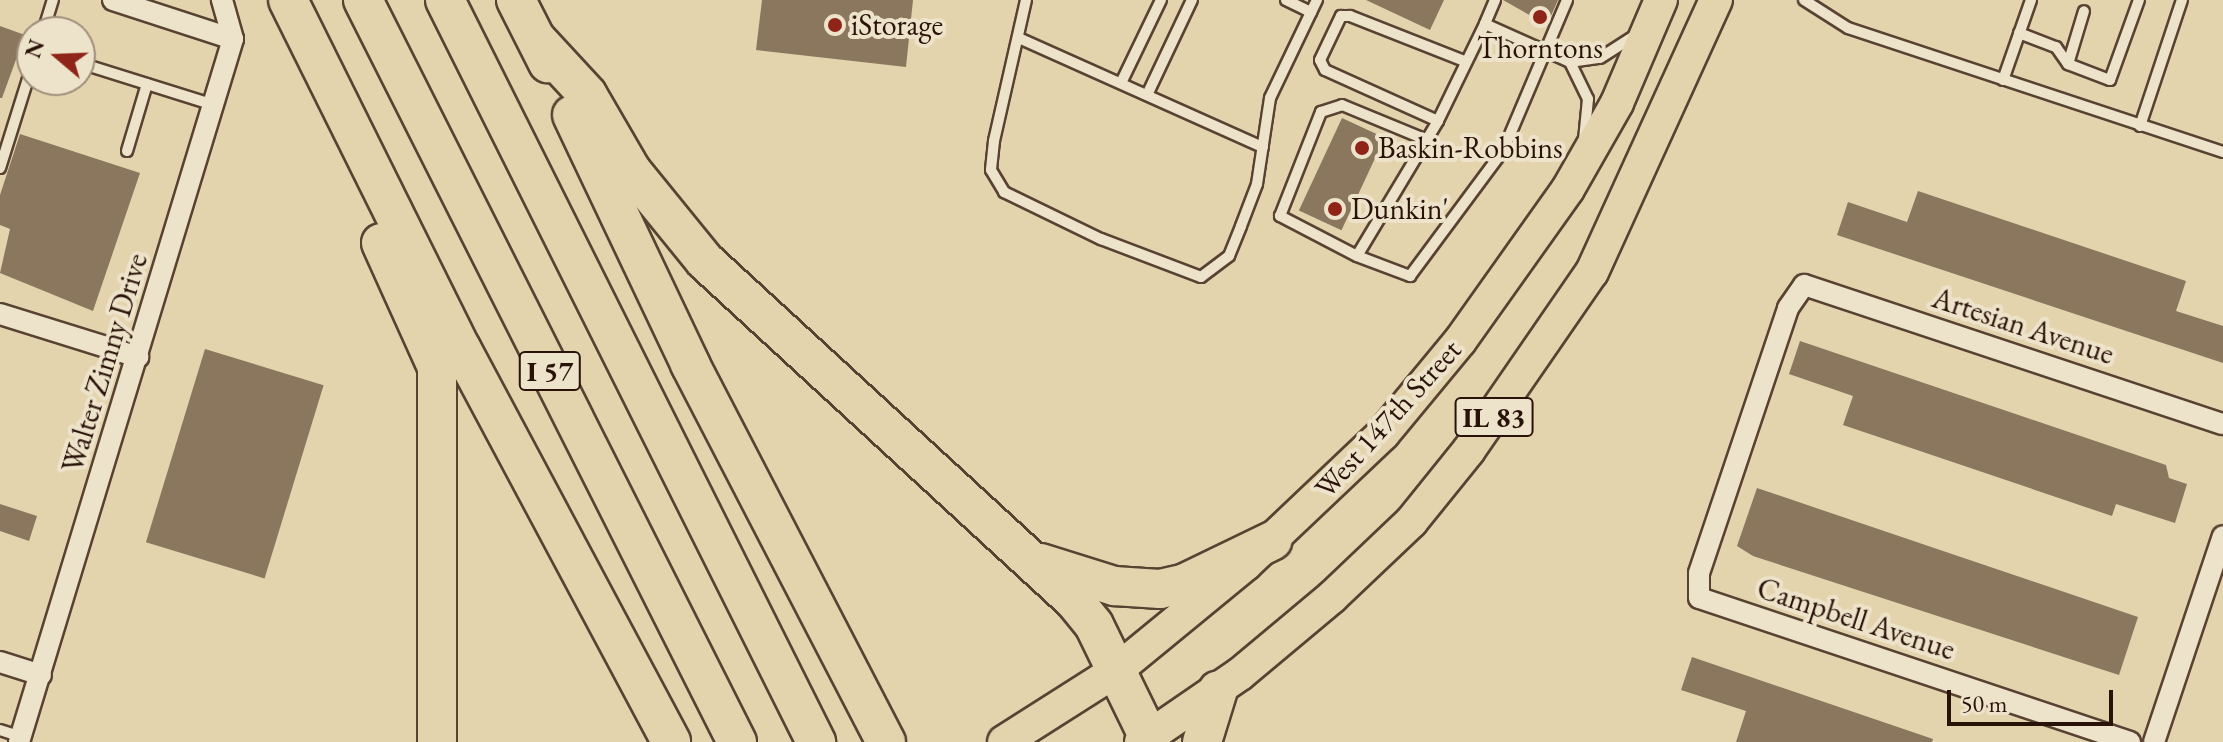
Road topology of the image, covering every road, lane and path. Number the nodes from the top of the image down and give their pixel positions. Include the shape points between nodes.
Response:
1 (113, 0) edge
2 (222, 0) edge
3 (271, 0) edge
4 (288, 0) edge
5 (363, 0) edge
6 (445, 0) edge
7 (516, 0) edge
8 (1026, 0) edge
9 (1161, 0) edge
10 (1192, 0) edge
11 (1286, 0) edge
12 (1317, 0) edge
13 (1495, 0) edge
14 (1716, 0) edge
15 (1804, 0) edge
16 (2031, 0) edge
17 (2139, 0) edge
18 (2182, 0) edge
19 (1561, 4) edge
20 (1306, 6) edge
21 (2084, 11) dead end
22 (1656, 13) edge
23 (1485, 24) junction
24 (2019, 33) junction
25 (233, 39) junction
26 (1021, 39) junction
27 (537, 40) junction
28 (1544, 49) junction
29 (1464, 61) junction
30 (1570, 62) junction
31 (2068, 64) junction
32 (96, 68) edge
33 (2003, 80) junction
34 (1121, 83) junction
35 (147, 84) junction
36 (1147, 95) junction
37 (21, 96) edge
38 (214, 105) junction
39 (1438, 121) junction
40 (2140, 126) junction
41 (1427, 140) junction
42 (4, 141) edge
43 (1263, 147) junction
44 (127, 151) dead end
45 (2223, 152) edge
46 (1581, 165) junction
47 (0, 168) edge
48 (1357, 256) junction
49 (0, 314) edge
50 (138, 357) junction
51 (2223, 424) edge
52 (2223, 536) edge
53 (1272, 541) junction
54 (1030, 559) junction
55 (1699, 598) joint
56 (0, 662) edge
57 (1117, 670) junction
58 (41, 675) junction
59 (1218, 690) junction
60 (0, 730) edge
61 (882, 734) edge
62 (20, 739) edge
63 (1147, 741) edge
64 (437, 742) edge
65 (671, 742) edge
66 (737, 742) edge
67 (816, 742) edge
68 (1004, 742) edge
69 (1202, 742) edge
70 (2130, 742) edge
71 (2154, 742) edge

1 - 25 street
2 - 25 street
3 - 64 highway via 437,367
4 - 65 highway via 461,348 586,572
5 - 66 highway, I 57
6 - 67 highway, I 57
7 - 27 highway
8 - 26 lane
9 - 34 lane
10 - 36 lane
11 - 20 lane
12 - 20 lane
13 - 23 lane
14 - 59 main road, IL 83 via 1599,258 1516,389 1411,522 1332,597
15 - 33 lane via 1848,28
16 - 24 lane
17 - 31 lane via 2110,80
18 - 40 lane
19 - 28 lane
20 - 43 lane via 1270,98
21 - 31 lane
22 - 30 lane via 1600,58
22 - 46 main road, West 147th Street / IL 83
23 - 28 lane
23 - 29 lane
24 - 31 lane via 2056,47
24 - 33 lane
25 - 38 street, Walter Zimny Drive
26 - 34 lane
26 - 43 lane via 1006,76 991,170 1004,192 1101,239 1201,277 1216,272 1257,184
27 - 54 highway via 587,94 631,170 705,261
27 - 61 highway via 690,364
28 - 30 lane
28 - 48 lane via 1503,151 1410,276
29 - 39 lane
29 - 39 lane via 1350,16 1341,16 1320,60 1325,70
30 - 46 lane via 1588,99
32 - 35 lane
33 - 40 lane
34 - 36 lane
35 - 38 lane
35 - 44 lane
36 - 43 lane
37 - 42 lane
38 - 50 street, Walter Zimny Drive
39 - 41 lane
40 - 45 lane
41 - 48 lane
41 - 48 lane via 1342,105 1321,112 1280,216
42 - 47 lane
46 - 53 main road, West 147th Street / IL 83 via 1460,341 1383,434
49 - 50 street
50 - 58 street, Walter Zimny Drive
51 - 55 street, Artesian Avenue via 1804,285 1788,308 1699,573
52 - 71 street
53 - 54 highway via 1185,583 1160,589 1114,586
53 - 57 main road, West 147th Street / IL 83
54 - 57 highway via 1094,625
55 - 70 street, Campbell Avenue
56 - 58 street
57 - 63 highway
57 - 68 main road, West 147th Street / IL 83
58 - 62 street, Walter Zimny Drive
59 - 63 main road, IL 83
59 - 69 highway
60 - 62 lane

